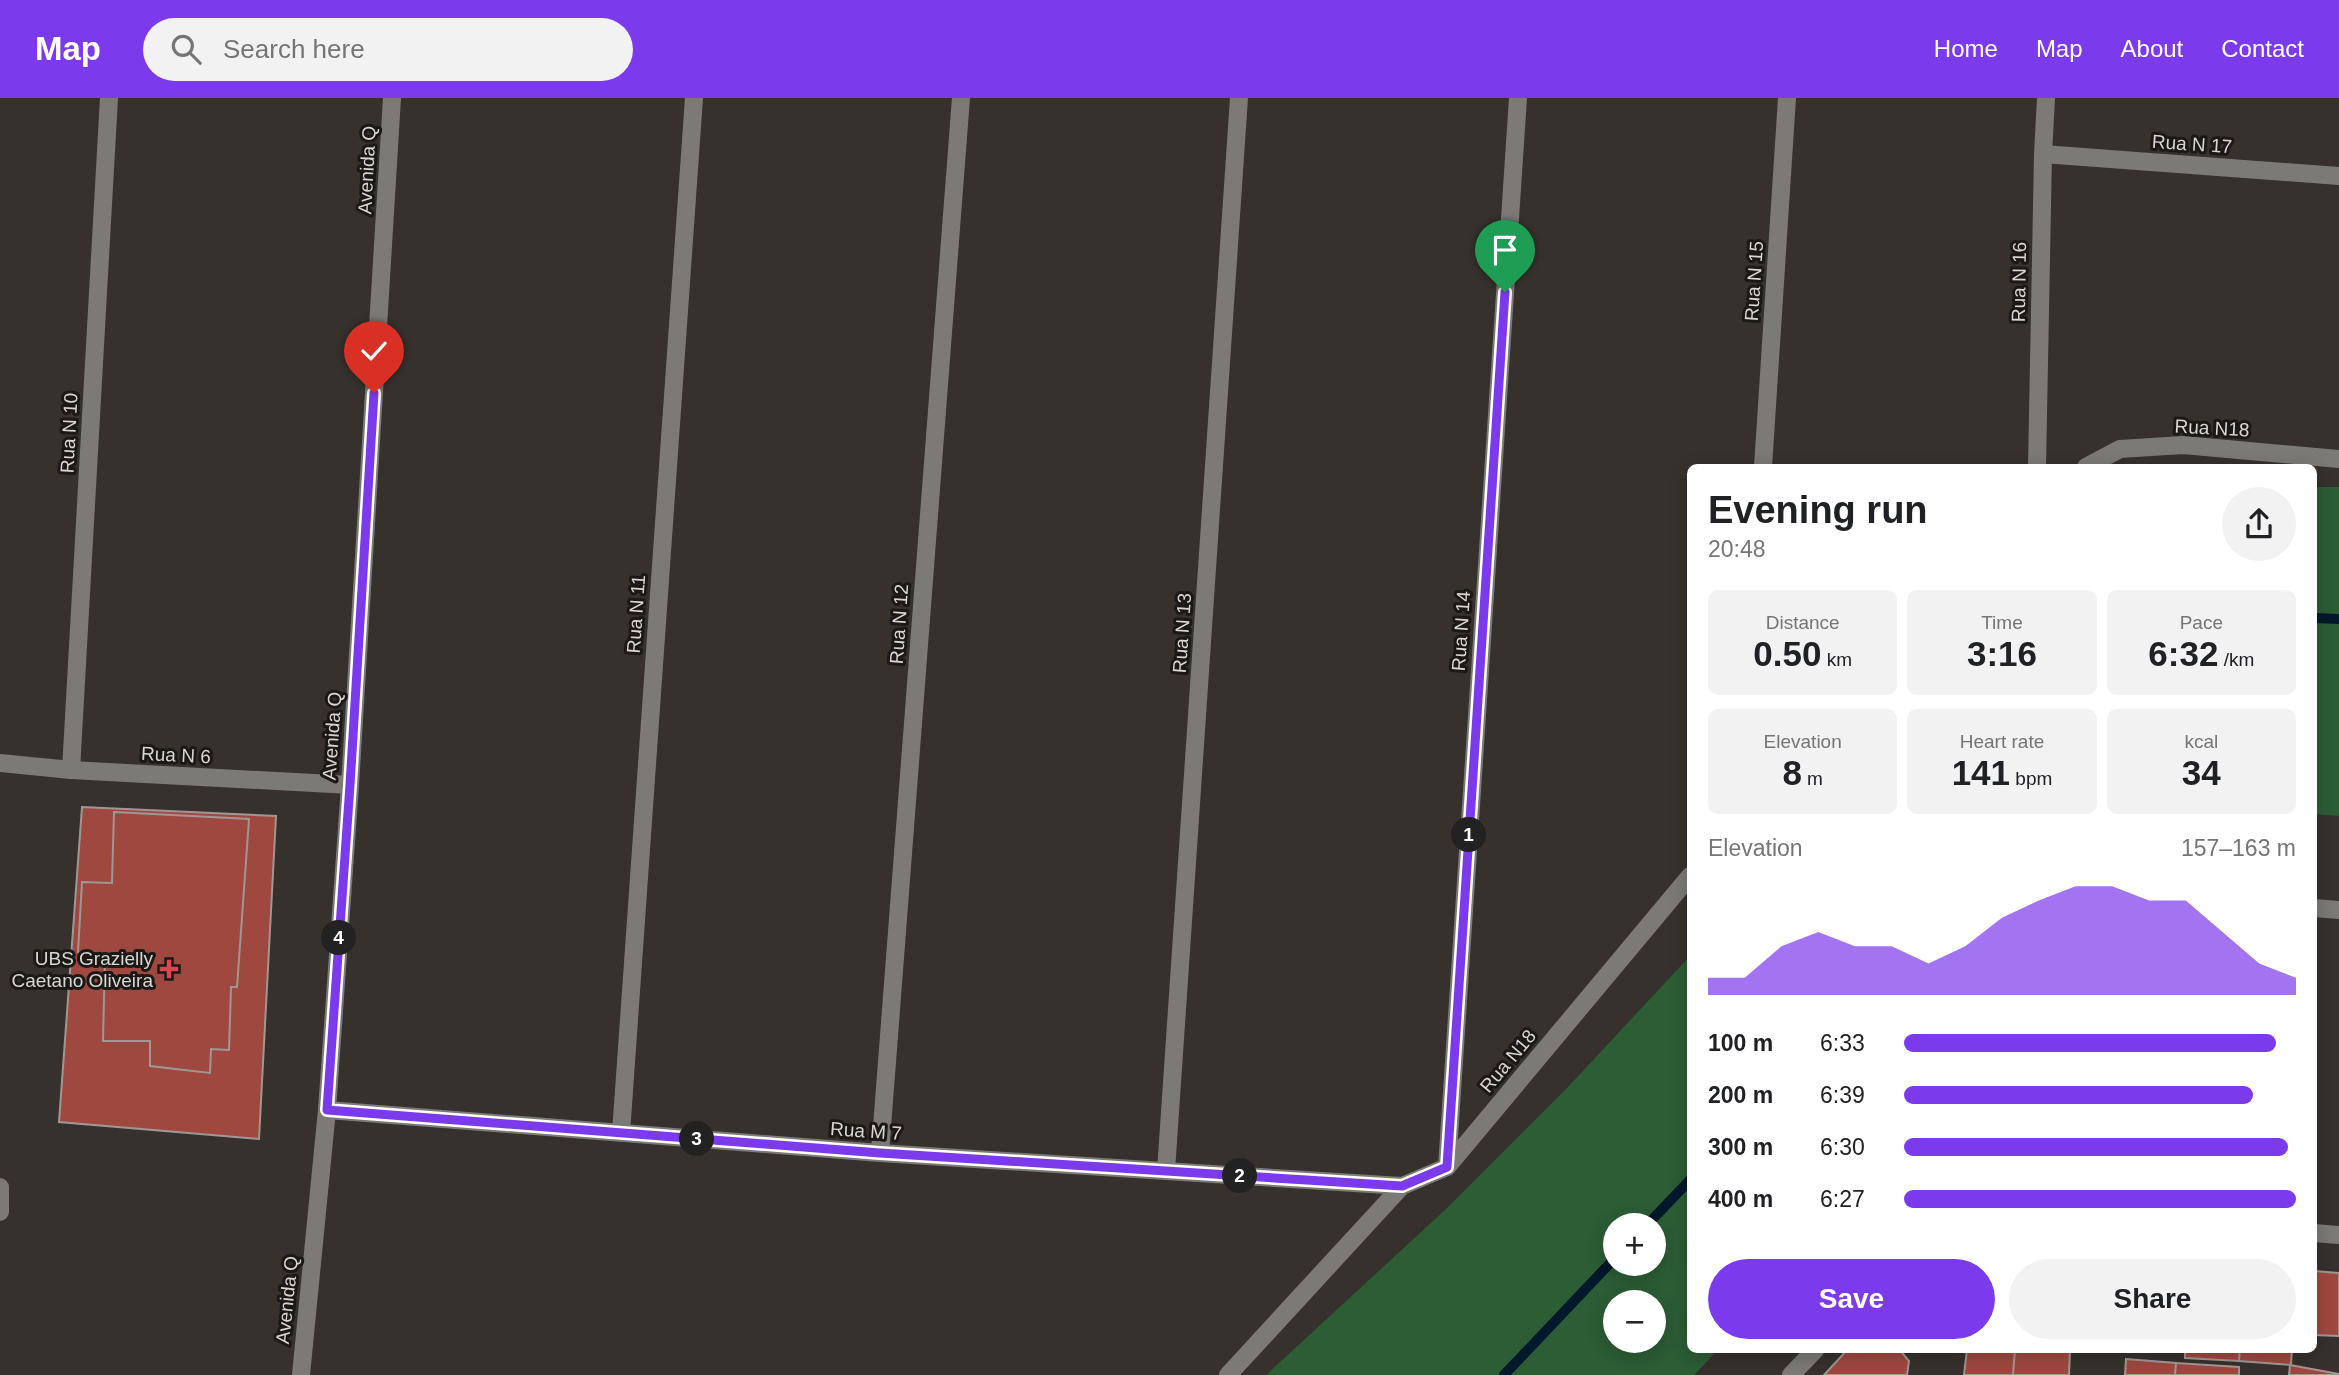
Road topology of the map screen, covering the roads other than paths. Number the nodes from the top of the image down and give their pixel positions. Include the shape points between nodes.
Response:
1 (109, 98) edge
2 (392, 98) edge
3 (694, 98) edge
4 (961, 98) edge
5 (1239, 98) edge
6 (1518, 98) edge
7 (1787, 98) edge
8 (2046, 98) edge
9 (2043, 154) junction
10 (2339, 176) edge
11 (2339, 459) edge
12 (1763, 464) edge
13 (2037, 464) edge
14 (2092, 464) edge
15 (0, 763) edge
16 (71, 770) junction
17 (350, 785) junction
18 (1687, 880) edge
19 (2317, 908) edge
20 (2339, 909) edge
21 (327, 1110) junction
22 (621, 1133) junction
23 (880, 1153) junction
24 (1447, 1167) junction
25 (1166, 1171) junction
26 (1402, 1186) junction
27 (0, 1187) edge
28 (0, 1212) edge
29 (2317, 1233) edge
30 (2339, 1235) edge
31 (1812, 1353) edge
32 (301, 1375) edge
33 (1228, 1375) edge
34 (1791, 1375) edge

1 - 16 street, Rua N 10
2 - 17 street, Avenida Q
3 - 22 street, Rua N 11
4 - 23 street, Rua N 12
5 - 25 street, Rua N 13
6 - 24 street, Rua N 14
7 - 12 street, Rua N 15
8 - 9 street, Rua N 16
9 - 10 street, Rua N 17
9 - 13 street, Rua N 16
11 - 14 street, Rua N18 via 2183,445 2120,449
15 - 16 street, Rua N 6
16 - 17 street, Rua N 6
17 - 21 street, Avenida Q
18 - 24 street, Rua N18
19 - 20 street
21 - 22 street, Rua M 7
21 - 32 street, Avenida Q
22 - 23 street, Rua M 7
23 - 25 street, Rua M 7
24 - 26 street, Rua N18
25 - 26 street, Rua M 7
26 - 33 street, Rua N18
27 - 28 street
29 - 30 street
31 - 34 street

